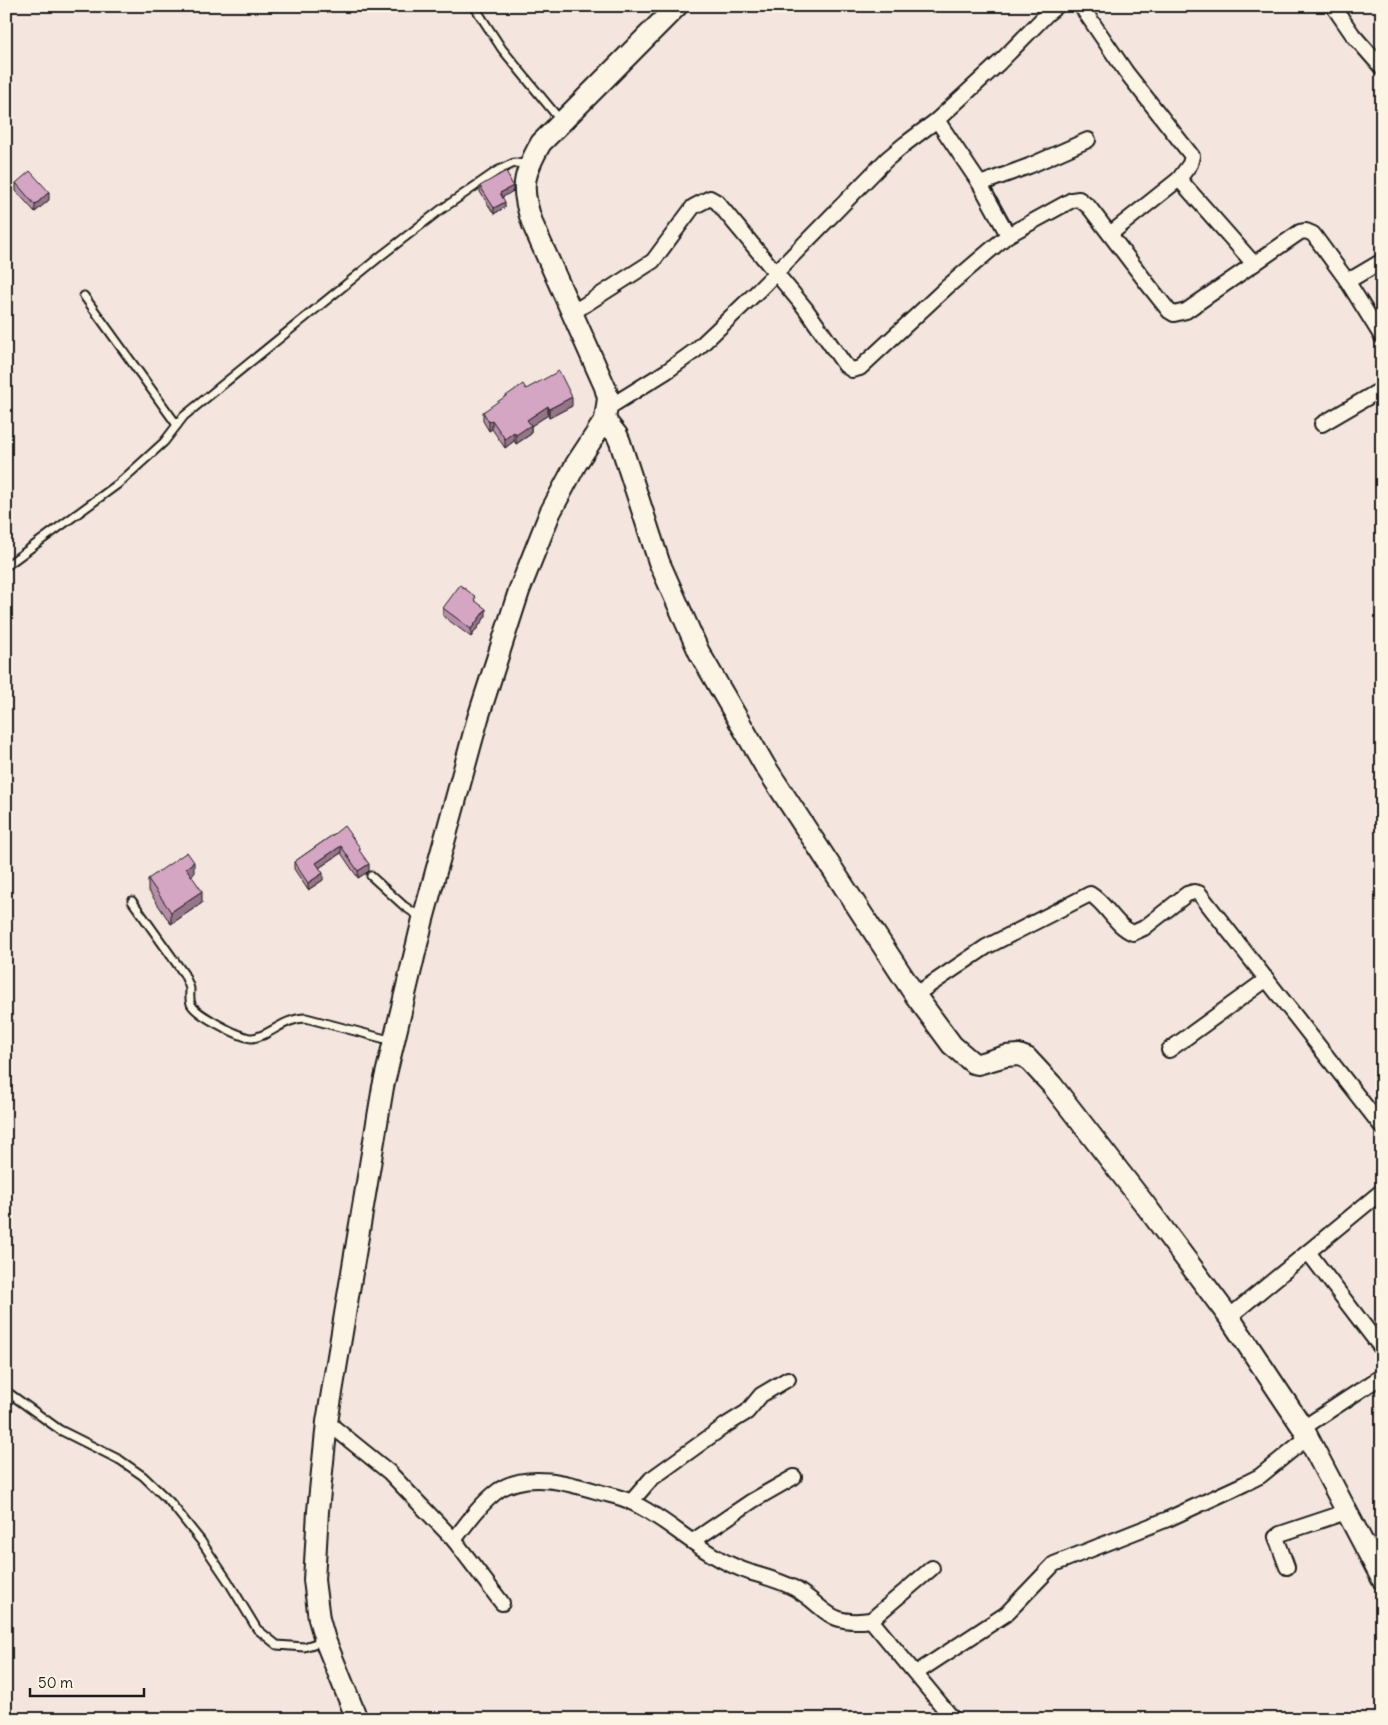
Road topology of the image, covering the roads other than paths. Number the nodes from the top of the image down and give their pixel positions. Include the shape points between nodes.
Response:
1 (474, 6) edge
2 (677, 6) edge
3 (1081, 6) edge
4 (1333, 6) edge
5 (1049, 9) edge
6 (1382, 68) edge
7 (937, 120) junction
8 (562, 121) junction
9 (1088, 140) dead end
10 (530, 164) junction
11 (1179, 178) junction
12 (980, 184) junction
13 (1110, 234) junction
14 (1008, 235) junction
15 (1382, 261) edge
16 (1254, 264) junction
17 (775, 273) junction
18 (1346, 279) junction
19 (84, 296) dead end
20 (572, 312) junction
21 (1382, 337) edge
22 (1382, 388) edge
23 (606, 414) junction
24 (1322, 424) dead end
25 (177, 425) junction
26 (6, 566) edge
27 (371, 876) dead end
28 (132, 901) dead end
29 (423, 919) junction
30 (1267, 979) junction
31 (915, 995) junction
32 (393, 1041) junction
33 (1168, 1050) dead end
34 (1382, 1127) edge
35 (1382, 1191) edge
36 (1308, 1252) junction
37 (1229, 1317) junction
38 (1382, 1349) edge
39 (1382, 1376) edge
40 (788, 1379) dead end
41 (6, 1391) edge
42 (327, 1422) junction
43 (1306, 1432) junction
44 (794, 1477) dead end
45 (632, 1502) junction
46 (1346, 1512) junction
47 (454, 1540) junction
48 (693, 1541) junction
49 (1287, 1567) dead end
50 (932, 1568) dead end
51 (1382, 1579) edge
52 (502, 1604) dead end
53 (871, 1620) junction
54 (325, 1640) junction
55 (916, 1673) junction
56 (357, 1719) edge
57 (953, 1719) edge

1 - 8 lane via 502,49
2 - 8 main road
3 - 11 street via 1126,72 1192,156
4 - 6 street
5 - 7 street via 999,63
7 - 12 street
7 - 17 street via 887,160
8 - 10 main road via 541,143
9 - 12 street
10 - 20 main road via 524,190 525,204
10 - 25 lane via 514,163 497,171 439,211 184,416
11 - 13 street
11 - 16 street
12 - 14 street
13 - 14 street via 1079,199 1065,203
13 - 16 street via 1174,314 1186,311
14 - 17 street via 860,368 852,370
15 - 18 street via 1355,278
16 - 18 street via 1306,231 1313,234
17 - 20 street via 717,202 710,198 693,207 653,261
17 - 23 street via 696,350
18 - 21 street
19 - 25 lane
20 - 23 main road via 606,387
22 - 24 street
23 - 29 main road via 550,513 519,591 478,718
23 - 31 main road via 620,442 659,562 699,652 766,766
25 - 26 lane via 164,442 118,484
27 - 29 lane
28 - 32 lane via 184,974 191,1004 204,1017 248,1037 284,1022 306,1018
29 - 32 main road
30 - 31 street via 1199,893 1187,894 1133,933 1124,929 1090,894 986,947
30 - 33 street
30 - 34 street
31 - 37 main road via 939,1030 973,1063 1006,1056 1027,1058 1052,1085
32 - 42 main road
35 - 36 street
36 - 37 street
36 - 38 street
37 - 43 main road
39 - 43 street
40 - 45 street via 761,1395 747,1412 651,1479
41 - 54 lane via 60,1430 120,1460 143,1476 170,1502 201,1541 257,1629 277,1645 304,1647
42 - 47 street via 389,1472
42 - 54 main road via 314,1580
43 - 46 main road
43 - 55 street via 1264,1472 1244,1484 1168,1519 1054,1564 1006,1614
44 - 48 street
45 - 47 street via 574,1484 527,1481 498,1491
45 - 48 street
46 - 49 street via 1276,1537
46 - 51 main road
47 - 52 street
48 - 53 street via 727,1563 793,1588 835,1618 855,1622
50 - 53 street
53 - 55 street
54 - 56 main road
55 - 57 street

